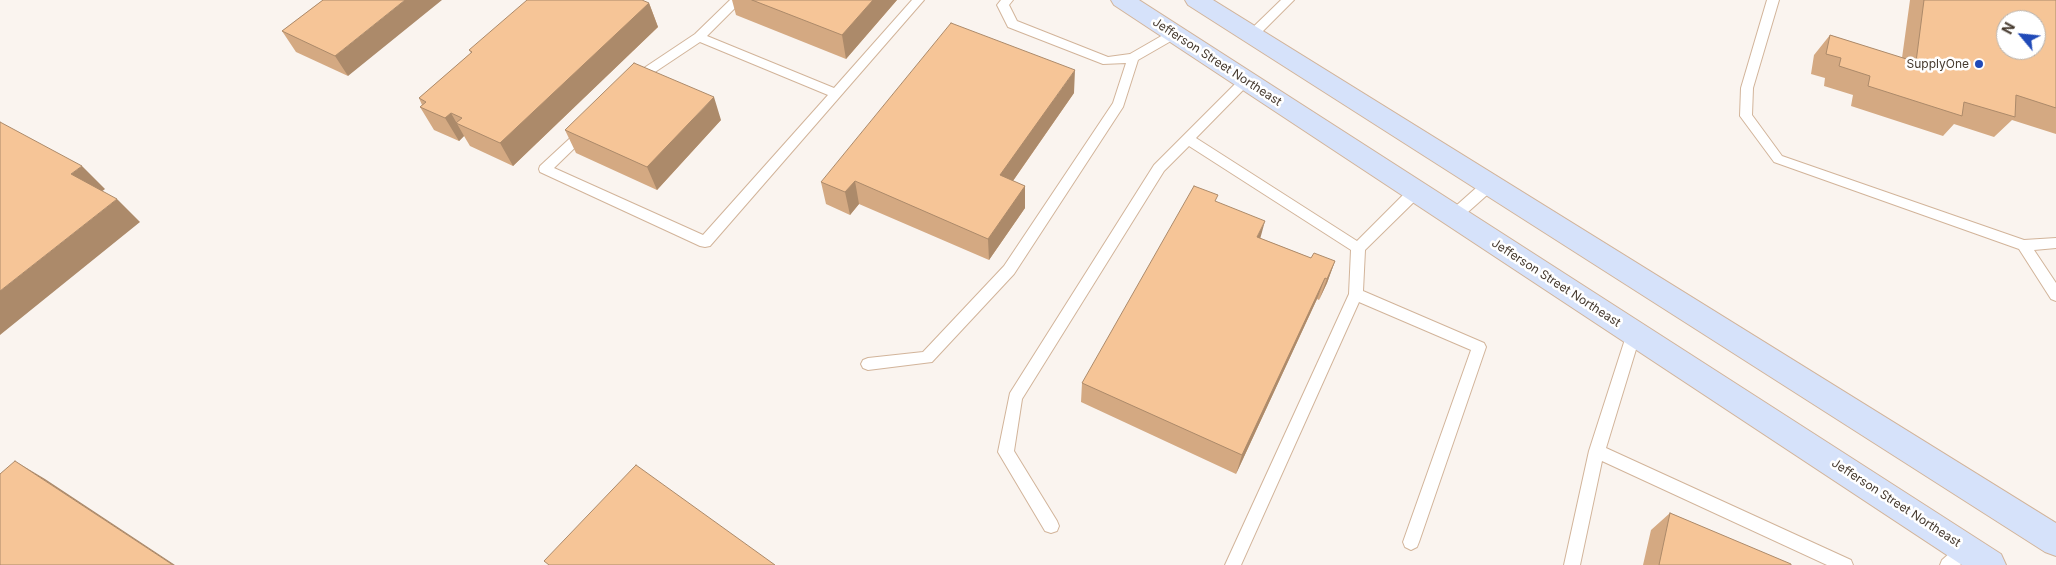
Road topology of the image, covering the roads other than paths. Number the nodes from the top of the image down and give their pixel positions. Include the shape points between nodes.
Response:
1 (737, 0) edge
2 (918, 0) edge
3 (1007, 0) edge
4 (1122, 0) edge
5 (1196, 0) edge
6 (1288, 0) edge
7 (1773, 0) edge
8 (1174, 34) junction
9 (1252, 35) junction
10 (699, 38) junction
11 (1134, 58) junction
12 (1246, 80) junction
13 (627, 90) edge
14 (836, 94) junction
15 (593, 123) edge
16 (1188, 139) junction
17 (1490, 184) junction
18 (1416, 191) junction
19 (1454, 216) junction
20 (2056, 243) edge
21 (2024, 244) junction
22 (1358, 248) junction
23 (1356, 294) junction
24 (2056, 295) edge
25 (1634, 333) junction
26 (868, 364) dead end
27 (1597, 451) junction
28 (1051, 526) dead end
29 (2056, 541) edge
30 (1411, 542) dead end
31 (1957, 557) edge
32 (1233, 565) edge
33 (1572, 565) edge
34 (1845, 565) edge
35 (1990, 565) edge

1 - 10 lane
2 - 14 lane
3 - 11 lane via 1003,5 1012,24 1107,61
4 - 8 main road, Jefferson Street Northeast
5 - 9 main road
6 - 9 lane
7 - 21 lane via 1747,88 1746,116 1778,159
8 - 11 lane
8 - 12 main road, Jefferson Street Northeast
9 - 17 main road
10 - 13 lane via 648,71
10 - 14 lane
11 - 26 lane via 1119,104 1009,270 927,358
12 - 16 lane
12 - 18 main road, Jefferson Street Northeast
14 - 15 lane via 705,242 545,169
16 - 22 lane
16 - 28 lane via 1159,168 1015,398 1006,452
17 - 19 lane
17 - 29 main road
18 - 19 main road, Jefferson Street Northeast
18 - 22 lane
19 - 25 main road, Jefferson Street Northeast
20 - 21 lane
21 - 24 lane
22 - 23 lane
23 - 30 lane via 1479,347
23 - 32 lane
25 - 27 lane
25 - 31 main road, Jefferson Street Northeast
27 - 33 lane
27 - 34 lane
31 - 35 main road, Jefferson Street Northeast

